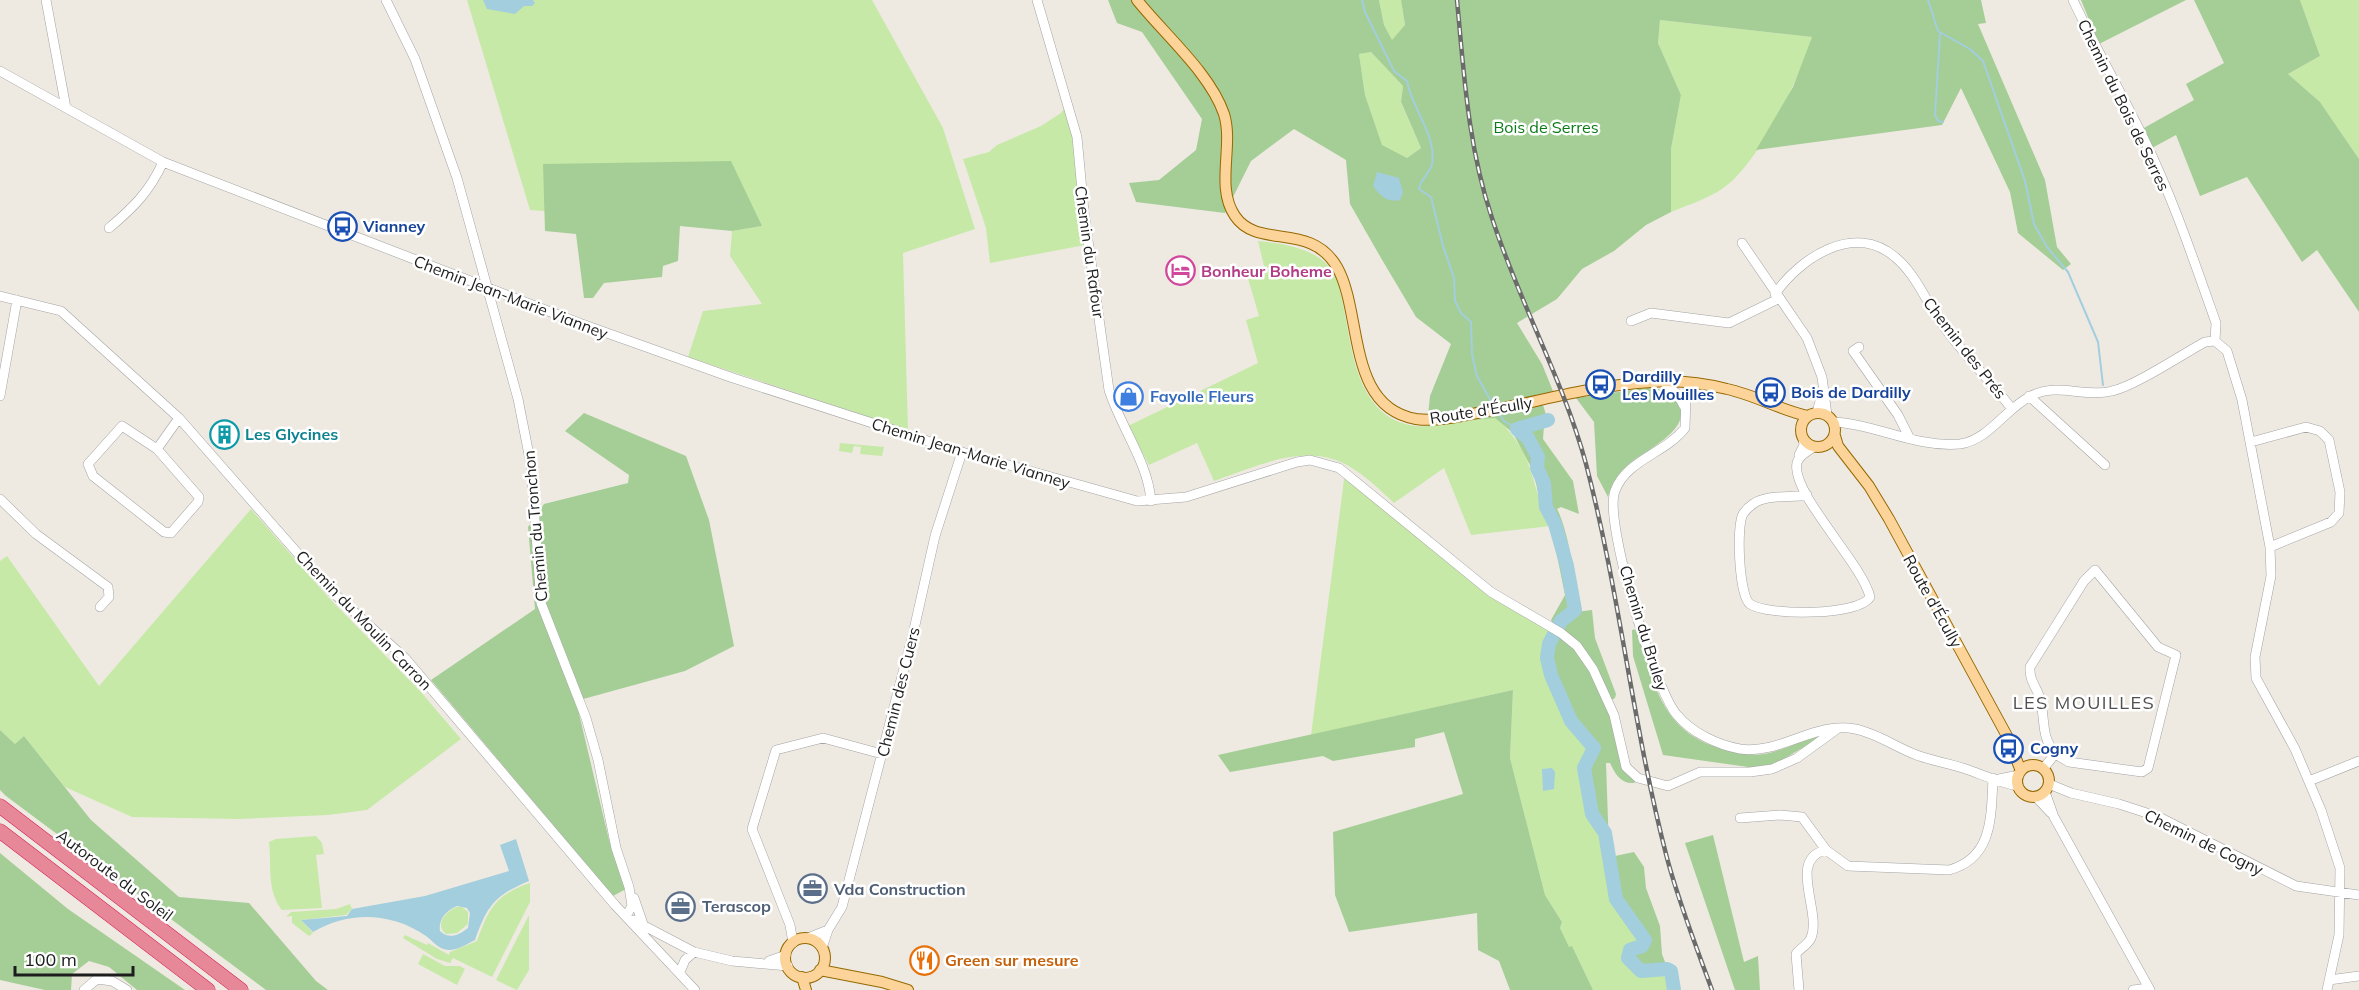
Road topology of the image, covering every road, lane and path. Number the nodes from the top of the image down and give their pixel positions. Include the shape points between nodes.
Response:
1 (46, 0) edge
2 (386, 0) edge
3 (1037, 0) edge
4 (1137, 0) edge
5 (2073, 0) edge
6 (0, 71) edge
7 (66, 108) junction
8 (163, 162) junction
9 (109, 228) dead end
10 (1742, 243) dead end
11 (489, 290) junction
12 (0, 296) edge
13 (1777, 296) junction
14 (17, 300) junction
15 (1630, 321) dead end
16 (2215, 341) junction
17 (1858, 347) dead end
18 (1664, 382) junction
19 (1693, 383) junction
20 (0, 396) edge
21 (2029, 396) junction
22 (1781, 408) junction
23 (2012, 409) junction
24 (1686, 411) junction
25 (179, 418) junction
26 (1826, 422) junction
27 (1802, 435) junction
28 (1910, 439) junction
29 (2251, 442) junction
30 (1817, 447) junction
31 (157, 449) junction
32 (962, 452) junction
33 (1797, 464) junction
34 (2105, 465) dead end
35 (1855, 469) junction
36 (1807, 495) junction
37 (0, 499) edge
38 (1151, 501) junction
39 (2270, 547) junction
40 (100, 607) dead end
41 (1837, 729) junction
42 (882, 754) junction
43 (2055, 754) junction
44 (2359, 760) edge
45 (2027, 773) junction
46 (1994, 779) junction
47 (2309, 781) junction
48 (2044, 791) junction
49 (0, 806) edge
50 (1740, 818) dead end
51 (0, 831) edge
52 (1826, 849) junction
53 (629, 887) junction
54 (2340, 892) junction
55 (2359, 895) edge
56 (626, 916) junction
57 (644, 927) junction
58 (828, 930) junction
59 (801, 940) junction
60 (822, 948) junction
61 (694, 952) junction
62 (787, 961) junction
63 (680, 972) junction
64 (815, 972) junction
65 (2359, 976) edge
66 (2330, 980) junction
67 (2149, 989) edge
68 (84, 990) edge
69 (127, 990) edge
70 (208, 990) edge
71 (241, 990) edge
72 (695, 990) edge
73 (806, 990) edge
74 (811, 990) edge
75 (908, 990) edge
76 (1799, 990) edge
77 (2133, 990) edge
78 (2327, 990) edge

1 - 7 street
2 - 11 street, Chemin du Tronchon via 415,59 457,178
3 - 38 street, Chemin du Rafour via 1077,137 1109,390 1117,416 1147,476
4 - 18 main road, Route d'Écully via 1220,104 1228,133 1228,201 1236,218 1252,230 1306,240 1330,257 1342,277 1364,369 1384,402 1406,416 1430,420 1583,391
5 - 16 street, Chemin du Bois de Serres via 2144,139 2178,217 2217,323
6 - 7 street, Chemin Jean-Marie Vianney
7 - 8 street, Chemin Jean-Marie Vianney
8 - 9 street via 153,185
8 - 11 street, Chemin Jean-Marie Vianney
10 - 13 street
11 - 32 street, Chemin Jean-Marie Vianney via 734,378
11 - 53 street, Chemin du Tronchon via 527,436 541,603 586,718
12 - 14 street, Chemin du Moulin Carron
13 - 15 street, Chemin des Prés via 1729,323 1651,313
13 - 23 street, Chemin des Prés via 1781,285 1824,249 1854,243 1883,250 1904,266 1943,326
13 - 26 street via 1807,338 1822,377
14 - 20 street
14 - 25 street, Chemin du Moulin Carron via 50,307 71,318
16 - 21 street via 2205,342 2111,391 2054,389
16 - 29 street via 2227,351
17 - 28 street via 1853,351
18 - 19 main road
18 - 24 street via 1678,395
19 - 22 main road via 1728,389
19 - 24 street, Chemin du Bruley via 1686,394
21 - 23 street
21 - 34 street
22 - 26 main road
22 - 27 main road
23 - 28 street via 1985,433 1967,442 1945,444
24 - 41 street, Chemin du Bruley via 1685,428 1679,436 1626,474 1614,491 1611,505 1658,682 1678,716 1693,730 1741,749 1779,745 1821,730
25 - 31 street
25 - 56 street, Chemin du Moulin Carron via 329,589 405,658
26 - 27 main road via 1802,423
26 - 28 street
26 - 30 main road via 1829,444
26 - 35 main road, Route d'Écully
27 - 30 main road, Route d'Écully
27 - 33 street via 1804,445
29 - 39 street
29 - 39 street via 2306,428 2320,430 2329,440 2340,492 2339,513 2331,522
30 - 33 street via 1801,456
30 - 35 main road, Route d'Écully
31 - 31 street via 122,426 88,464 93,476 164,532 171,533 199,497
32 - 38 street, Chemin Jean-Marie Vianney via 1122,498
32 - 42 street, Chemin des Cuers via 935,536
33 - 36 street via 1800,484
35 - 45 main road, Route d'Écully via 1884,510
36 - 36 street via 1860,576 1870,597 1867,603 1810,611 1756,606 1745,598 1740,541 1743,514 1754,502
37 - 40 street via 36,534 108,587 109,597
38 - 41 street, Chemin Jean-Marie Vianney via 1186,497 1310,460 1345,472 1491,592 1577,646 1593,669 1616,720 1626,767 1642,780 1668,786 1700,771 1776,768 1804,754
39 - 47 street via 2271,576 2256,657 2256,678
41 - 46 street, Chemin du Bruley via 1866,731 1913,753
42 - 58 street, Chemin des Cuers via 842,907
42 - 59 street via 823,738 776,750 752,829 790,925
43 - 43 street via 2043,733 2040,699 2030,667 2095,565 2158,647 2176,655 2148,768 2142,772 2075,763
43 - 45 street
44 - 47 street
45 - 46 street, Chemin du Bruley
45 - 48 main road via 2049,777
45 - 48 main road via 2024,794
46 - 52 street via 1986,839 1976,856 1963,866 1949,870 1848,866
47 - 54 street via 2338,860
48 - 54 street, Chemin de Cogny via 2071,793 2158,817 2296,886
48 - 67 street via 2054,817
49 - 71 highway, Autoroute du Soleil
50 - 52 street via 1802,817
51 - 70 highway
52 - 76 street via 1816,852 1807,868 1813,930 1808,944 1796,954
53 - 56 street, Chemin du Tronchon via 632,906
53 - 57 street
54 - 55 street, Chemin de Cogny
54 - 66 street via 2339,935
56 - 57 street
56 - 63 street, Chemin du Moulin Carron
57 - 61 street
58 - 59 street
58 - 60 street, Chemin des Cuers
59 - 60 main road
59 - 62 main road
60 - 64 main road
61 - 62 street via 732,961
61 - 63 street
62 - 64 main road via 794,974
63 - 72 street, Chemin du Moulin Carron
64 - 73 main road
64 - 74 main road
64 - 75 main road
65 - 66 street
66 - 78 street
67 - 77 street
68 - 69 street via 97,979 112,981

